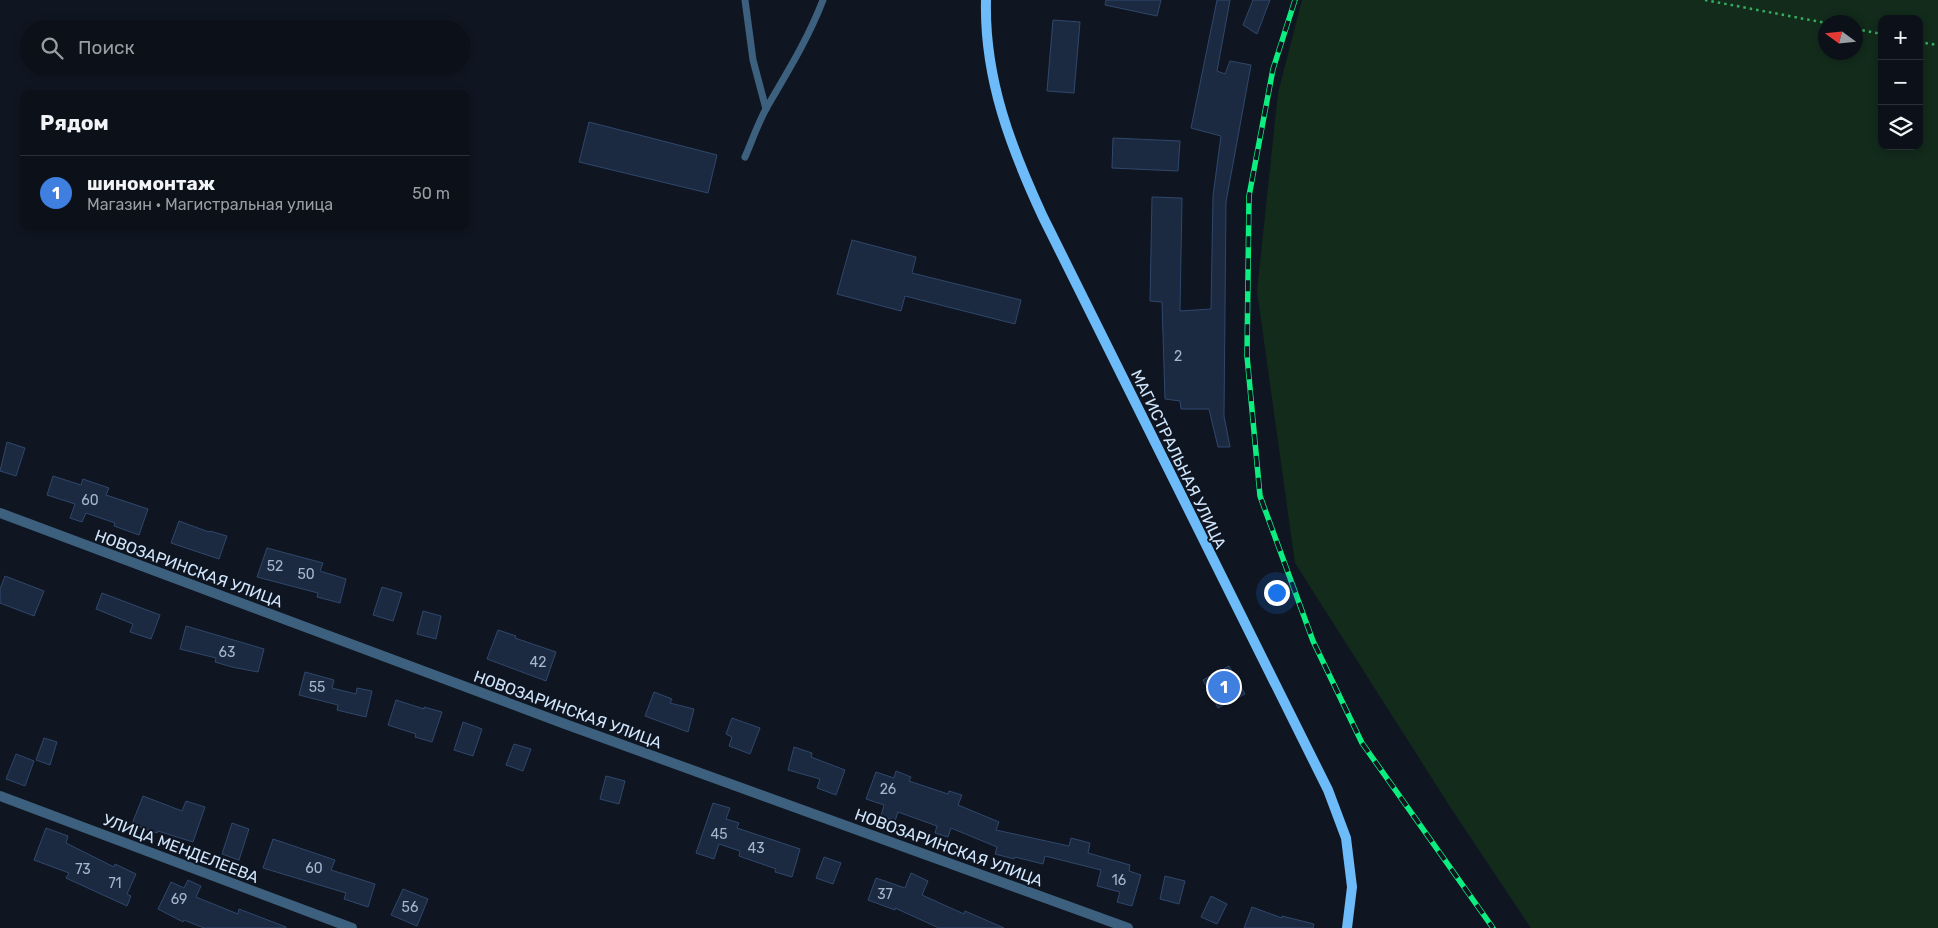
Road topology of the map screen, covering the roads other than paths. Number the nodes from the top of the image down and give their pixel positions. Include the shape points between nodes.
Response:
1 (745, 0) edge
2 (823, 0) edge
3 (986, 0) edge
4 (766, 109) junction
5 (745, 158) dead end
6 (0, 513) edge
7 (0, 796) edge
8 (352, 928) edge
9 (1128, 928) edge
10 (1348, 928) edge

1 - 4 lane via 753,60
2 - 4 lane via 812,30
3 - 10 main road, МАГИСТРАЛЬНАЯ УЛИЦА via 988,51 995,88 1019,165 1331,798 1346,838 1352,887
4 - 5 lane
6 - 9 street, НОВОЗАРИНСКАЯ УЛИЦА via 597,736
7 - 8 street, УЛИЦА МЕНДЕЛЕЕВА

